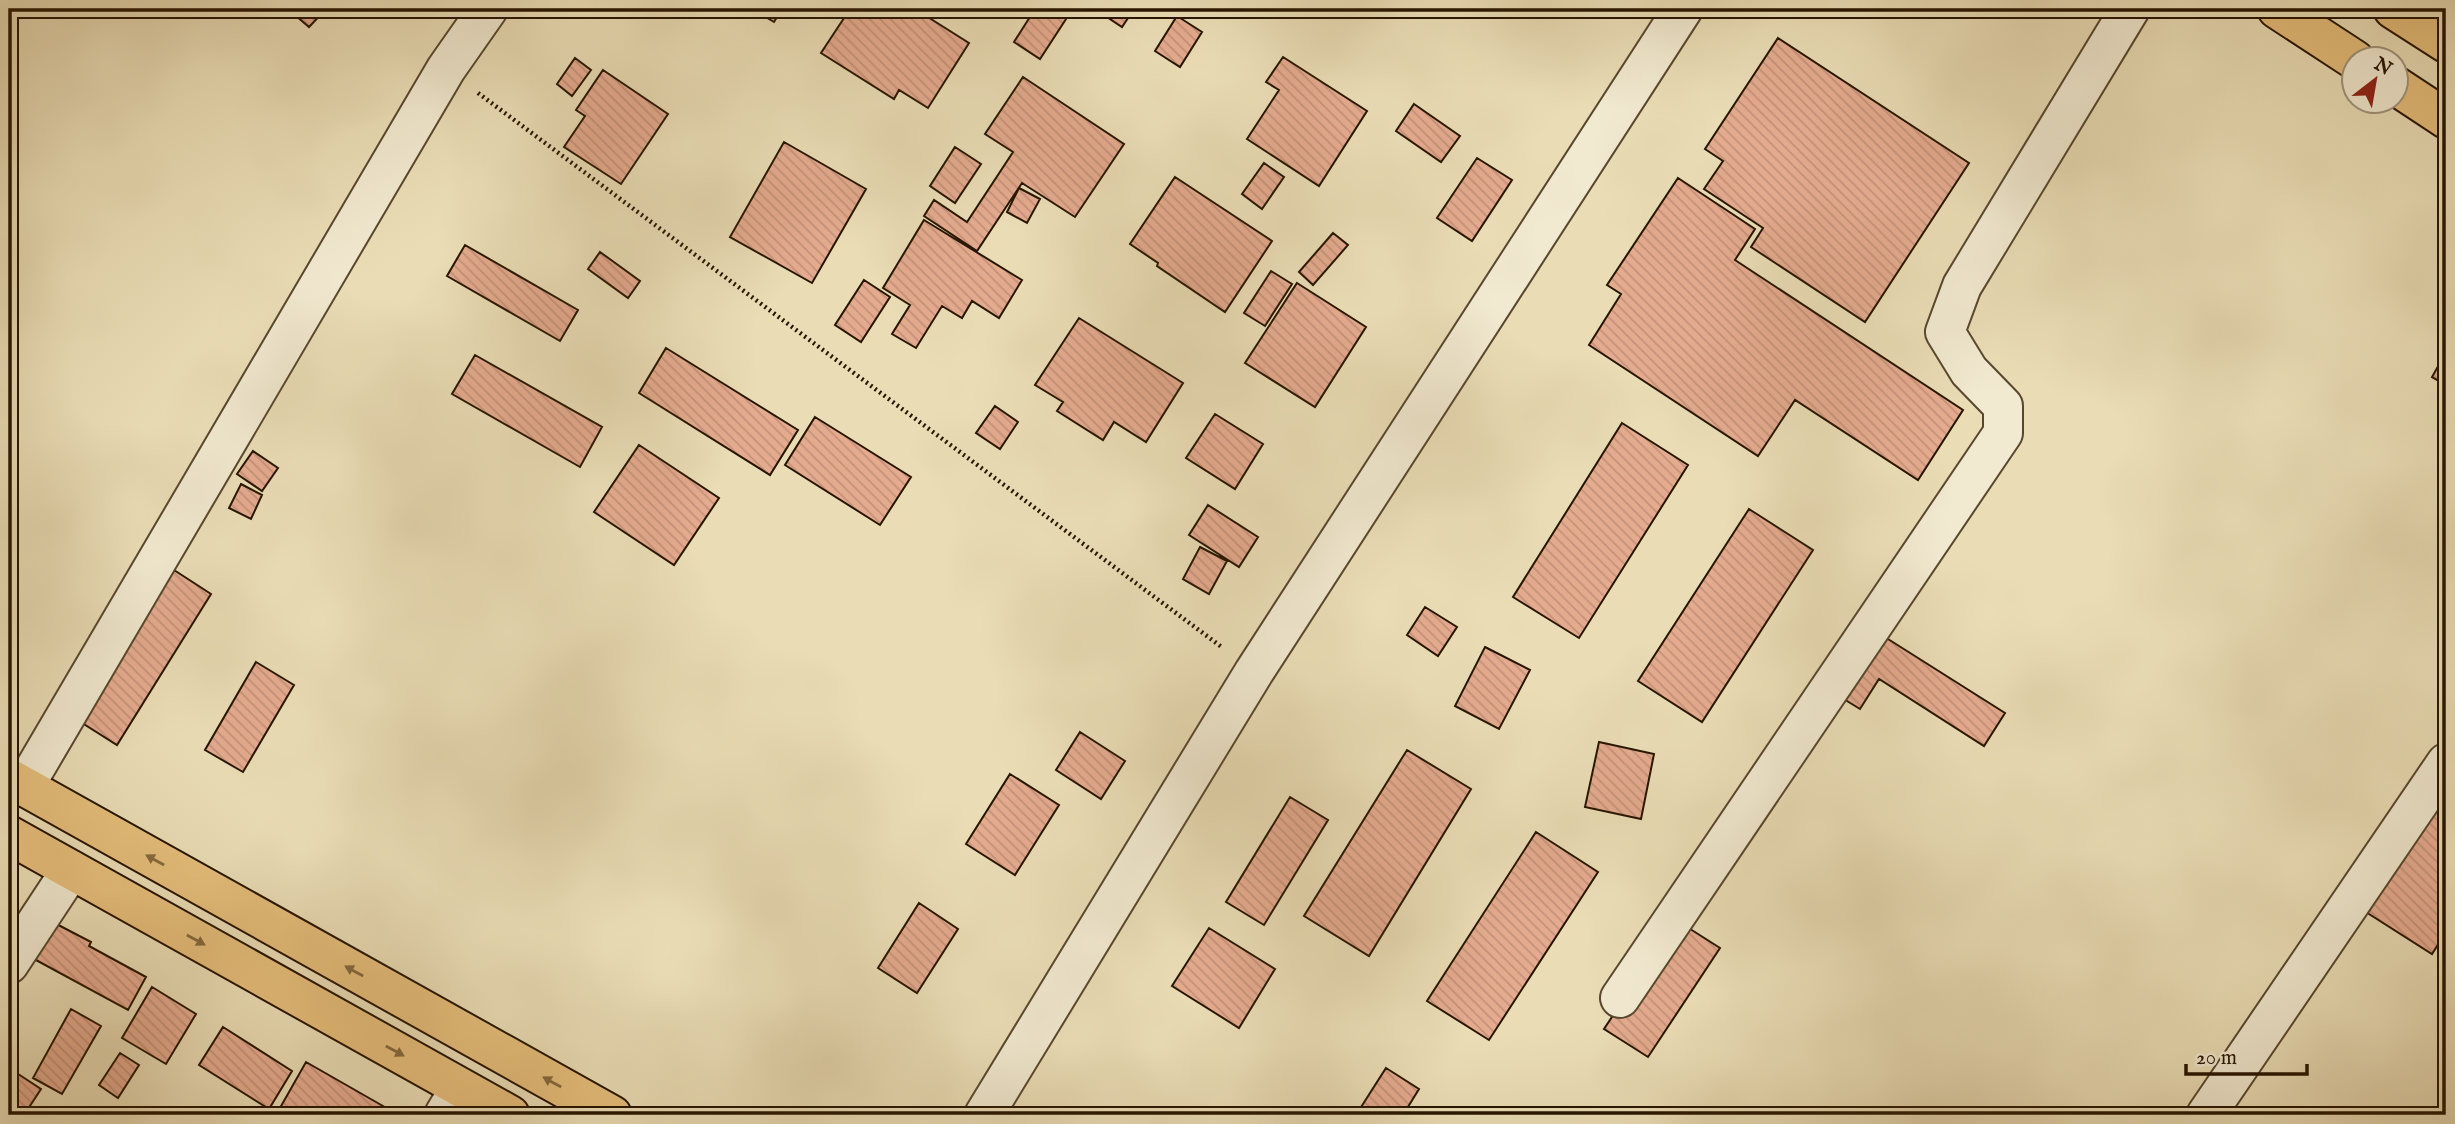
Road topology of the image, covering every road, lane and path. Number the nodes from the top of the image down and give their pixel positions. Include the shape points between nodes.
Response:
1 (488, 9) edge
2 (1683, 9) edge
3 (2130, 9) edge
4 (2277, 9) edge
5 (2393, 9) edge
6 (2446, 43) edge
7 (2340, 50) edge
8 (446, 69) junction
9 (2410, 95) edge
10 (2446, 119) edge
11 (1254, 671) junction
12 (2446, 763) edge
13 (17, 782) edge
14 (9, 835) edge
15 (71, 870) junction
16 (9, 964) edge
17 (1620, 998) dead end
18 (452, 1101) edge
19 (510, 1115) edge
20 (612, 1115) edge
21 (984, 1115) edge
22 (2206, 1115) edge

1 - 8 street
2 - 11 street
3 - 17 street via 1962,286 1945,332 1969,371 2003,406 2003,433
4 - 7 main road
5 - 6 main road
8 - 11 path
8 - 13 street
9 - 10 main road
11 - 21 street
12 - 22 street
20 -> 13 main road
14 - 15 main road
15 - 16 street
15 -> 18 main road
18 - 19 main road

